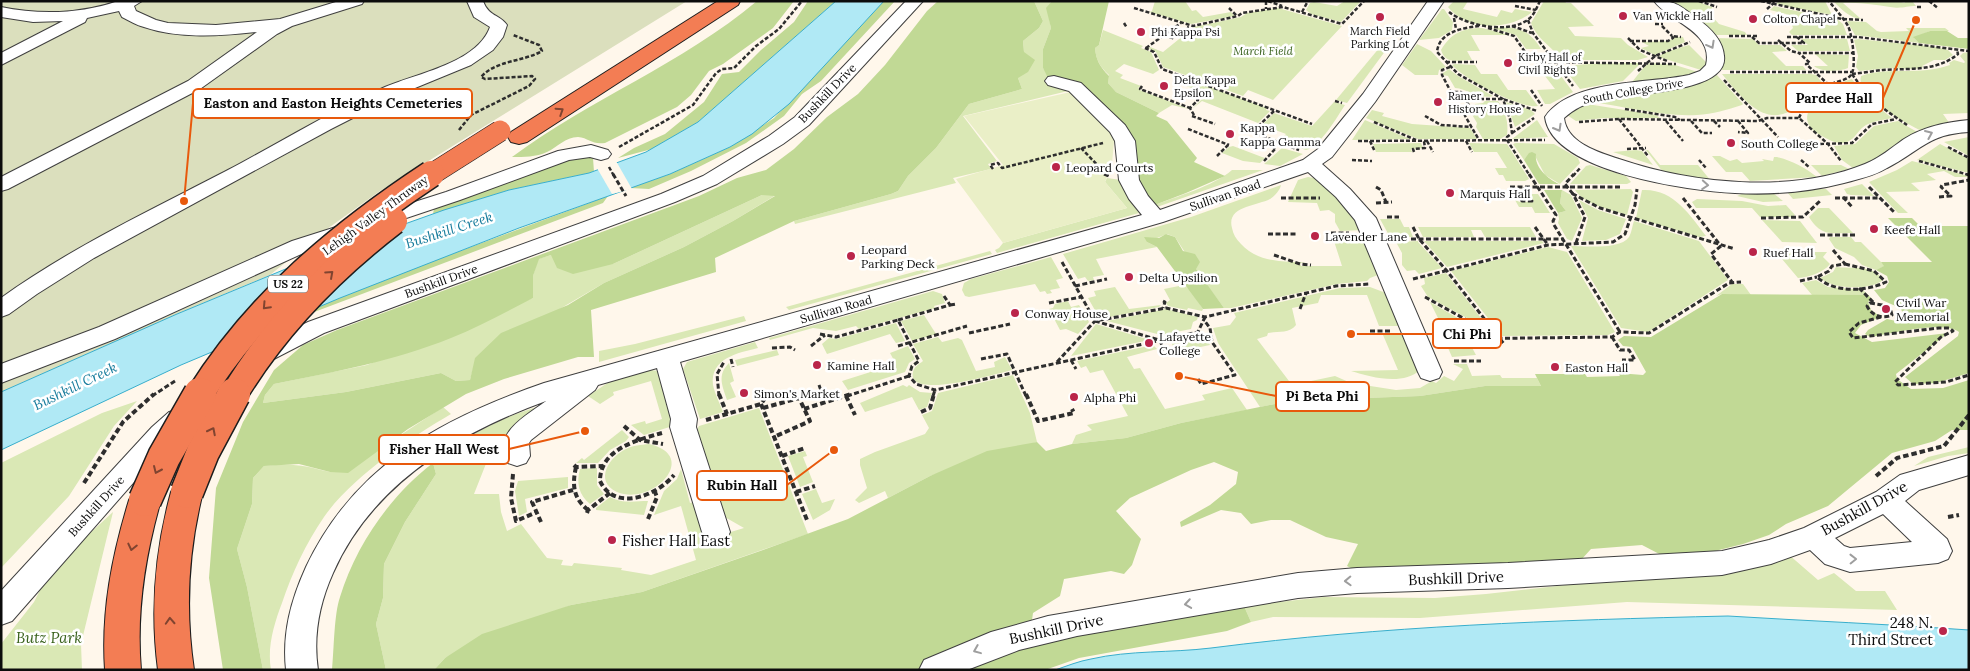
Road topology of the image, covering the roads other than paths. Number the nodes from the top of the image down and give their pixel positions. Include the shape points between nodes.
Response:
1 (356, 1) edge
2 (708, 1) edge
3 (731, 1) edge
4 (915, 1) edge
5 (1662, 1) edge
6 (478, 2) edge
7 (130, 3) edge
8 (1441, 5) edge
9 (97, 11) junction
10 (1, 12) edge
11 (286, 23) junction
12 (1, 60) edge
13 (1054, 81) dead end
14 (1969, 126) edge
15 (510, 134) junction
16 (604, 159) road end
17 (1310, 164) junction
18 (1, 186) edge
19 (1156, 218) junction
20 (1, 309) edge
21 (666, 357) junction
22 (1430, 372) dead end
23 (1, 374) edge
24 (595, 377) junction
25 (517, 456) dead end
26 (1969, 465) edge
27 (1886, 500) junction
28 (716, 532) dead end
29 (1814, 536) junction
30 (1, 612) edge
31 (123, 670) edge
32 (176, 670) edge
33 (302, 670) edge
34 (934, 670) edge

1 - 11 street
2 - 15 highway, Lehigh Valley Thruway / US 22
15 -> 3 highway, Lehigh Valley Thruway / US 22
4 - 30 street, Bushkill Drive via 802,121 710,180 360,310 286,342 225,377 160,434
5 -> 14 street, South College Drive via 1714,36 1717,56 1713,68 1705,75 1686,82 1610,93 1573,103 1559,111 1554,118 1557,128 1565,138 1591,156 1631,170 1698,185 1755,187 1815,183 1886,162 1925,135 1938,130
6 - 20 street via 480,14 499,25 498,35 476,56 392,90 305,134 94,248
7 - 9 street
7 - 11 street via 128,14 152,25 187,30
8 - 17 street, Sullivan Road via 1325,153
9 - 10 street via 37,17
9 - 12 street
11 - 18 street via 271,30 194,85
13 - 19 street via 1075,87 1123,138 1129,180 1139,199
15 -> 31 highway, Lehigh Valley Thruway / US 22, bridge via 369,216 281,291 228,352 195,398 168,447 145,500 130,554 125,587
32 -> 15 highway, Lehigh Valley Thruway / US 22, bridge via 171,637 170,572 180,516 206,442 231,395 276,332 347,258
16 - 23 street via 591,150 564,155 453,196 300,246 107,333
17 - 19 street, Sullivan Road
17 - 22 street via 1366,218
19 - 21 street, Sullivan Road
21 - 24 street, Sullivan Road
21 - 28 street via 684,420 675,436
24 - 25 street via 522,433 516,441
24 - 33 street, Sullivan Road via 513,402 464,424 430,443 368,496 336,538 319,568 301,629
26 - 27 street, Bushkill Drive via 1910,482
27 - 29 street, Bushkill Drive
29 -> 27 street via 1835,556 1850,560 1936,553 1937,547
29 -> 34 street, Bushkill Drive via 1771,552 1722,563 1278,587 1059,625 994,643

